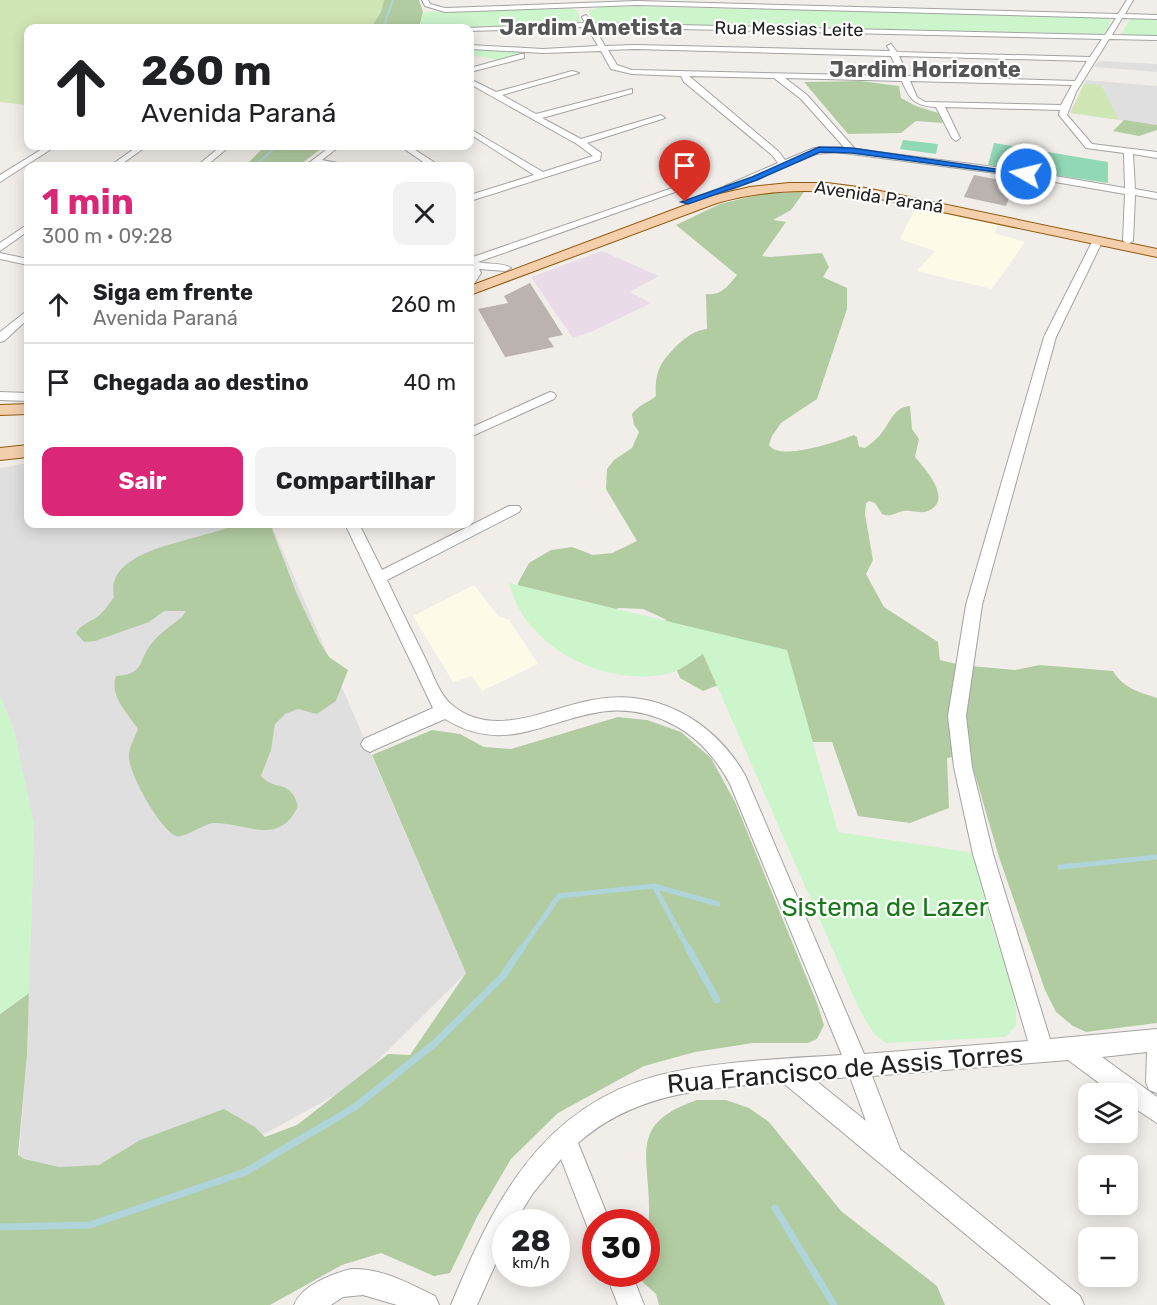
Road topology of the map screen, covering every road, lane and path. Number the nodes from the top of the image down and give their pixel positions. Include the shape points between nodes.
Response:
1 (425, 0) edge
2 (509, 0) edge
3 (869, 0) edge
4 (1130, 0) edge
5 (570, 2) edge
6 (635, 2) edge
7 (582, 4) junction
8 (514, 7) junction
9 (873, 9) junction
10 (1122, 16) junction
11 (1157, 17) edge
12 (589, 25) junction
13 (474, 29) edge
14 (885, 31) junction
15 (1108, 37) junction
16 (1147, 38) junction
17 (1157, 38) edge
18 (474, 47) edge
19 (604, 48) junction
20 (1157, 49) edge
21 (895, 54) junction
22 (521, 56) dead end
23 (1093, 59) junction
24 (474, 69) edge
25 (574, 73) dead end
26 (684, 74) junction
27 (777, 76) junction
28 (803, 77) junction
29 (906, 80) junction
30 (474, 83) edge
31 (1076, 86) junction
32 (629, 91) dead end
33 (494, 95) junction
34 (804, 97) junction
35 (940, 106) junction
36 (1064, 110) junction
37 (535, 117) junction
38 (661, 118) dead end
39 (474, 133) edge
40 (956, 138) dead end
41 (580, 142) junction
42 (46, 150) edge
43 (137, 150) edge
44 (221, 150) edge
45 (330, 150) edge
46 (410, 150) edge
47 (852, 151) junction
48 (1128, 152) junction
49 (326, 153) junction
50 (775, 153) junction
51 (1157, 155) edge
52 (800, 157) junction
53 (27, 162) edge
54 (120, 162) edge
55 (206, 162) edge
56 (314, 162) edge
57 (336, 162) edge
58 (429, 162) edge
59 (24, 164) edge
60 (784, 164) junction
61 (0, 168) edge
62 (14, 170) junction
63 (24, 172) edge
64 (541, 175) junction
65 (0, 179) edge
66 (684, 187) dead end
67 (729, 188) junction
68 (1130, 191) junction
69 (474, 194) edge
70 (1157, 196) edge
71 (24, 230) edge
72 (1098, 240) junction
73 (1128, 241) junction
74 (0, 248) edge
75 (1157, 248) edge
76 (1157, 253) edge
77 (0, 256) edge
78 (24, 261) edge
79 (474, 261) edge
80 (474, 263) edge
81 (506, 268) junction
82 (474, 280) edge
83 (474, 289) edge
84 (24, 317) edge
85 (0, 338) edge
86 (0, 396) edge
87 (550, 396) dead end
88 (24, 397) edge
89 (24, 409) edge
90 (0, 410) edge
91 (474, 431) edge
92 (24, 451) edge
93 (0, 454) edge
94 (514, 509) dead end
95 (354, 528) edge
96 (378, 578) junction
97 (445, 711) junction
98 (370, 744) dead end
99 (1157, 1040) edge
100 (1072, 1049) junction
101 (1042, 1051) junction
102 (1157, 1056) edge
103 (857, 1065) junction
104 (785, 1070) junction
105 (1157, 1082) edge
106 (1157, 1111) edge
107 (564, 1138) junction
108 (890, 1155) junction
109 (593, 1209) edge
110 (624, 1287) edge
111 (307, 1305) edge
112 (426, 1305) edge
113 (464, 1305) edge
114 (632, 1305) edge
115 (1071, 1305) edge

1 - 8 street via 427,5 440,10
2 - 8 street
3 - 9 street
4 - 10 street
5 - 7 street
5 - 8 street
6 - 7 street
6 - 9 street
7 - 12 street
9 - 10 street
10 - 11 street
10 - 15 street
12 - 13 street, Rua Messias Leite
12 - 14 street, Rua Messias Leite
12 - 19 street
14 - 15 street, Rua Messias Leite
14 - 21 street
15 - 16 street, Rua Messias Leite
15 - 23 street
16 - 17 street, Rua Messias Leite
16 - 20 street
18 - 19 street via 543,51
19 - 21 street
19 - 26 street via 618,69
21 - 23 street
21 - 29 street
22 - 24 street
23 - 31 street
25 - 33 street
26 - 27 street
26 - 50 street
27 - 28 street
27 - 34 street
28 - 29 street
28 - 34 street via 795,82
29 - 31 street
29 - 35 street via 915,100
30 - 33 street
31 - 36 street
32 - 37 street
33 - 37 street
34 - 47 street
35 - 36 street
35 - 40 street
36 - 48 street via 1089,146
37 - 41 street
38 - 41 street
39 - 64 street
41 - 64 street via 597,158
42 - 53 street
43 - 54 street
44 - 55 street
45 - 49 street
46 - 58 street
47 - 52 street via 819,149
47 - 68 street
48 - 51 street
48 - 68 street
49 - 56 street
49 - 57 street
50 - 52 street
50 - 60 street
52 - 60 street
59 - 62 street
60 - 67 street
61 - 62 street
62 - 63 street
62 - 65 street
64 - 69 street
66 - 79 street
67 - 73 main road, Avenida Paraná via 779,181 850,184
67 - 81 main road, Avenida Paraná
68 - 70 street
68 - 73 street
71 - 74 street
72 - 76 main road, Avenida Paraná
72 - 83 main road, Avenida Paraná via 858,190 774,187 712,200
72 - 101 street via 1050,337 974,605 957,716 963,767 983,854
73 - 75 main road, Avenida Paraná
77 - 78 street
80 - 81 street
81 - 82 main road, Avenida Paraná
84 - 85 street
86 - 88 street
87 - 91 street
89 - 90 main road
92 - 93 main road
94 - 96 street
95 - 96 street
96 - 97 street via 430,688
97 - 98 street
97 - 103 street via 486,728 505,729 607,704 628,704 668,715 702,734 731,764
99 - 100 street, Rua Francisco de Assis Torres
100 - 101 street, Rua Francisco de Assis Torres
100 - 106 street
101 - 103 street, Rua Francisco de Assis Torres
102 - 105 street
103 - 104 street, Rua Francisco de Assis Torres
103 - 108 street
104 - 107 street, Rua Francisco de Assis Torres via 674,1082 640,1091 608,1106
104 - 108 street
107 - 109 street
107 - 113 street, Rua Francisco de Assis Torres via 542,1161 496,1229
108 - 115 street
110 - 114 street
111 - 112 street via 340,1286 362,1281 380,1284

